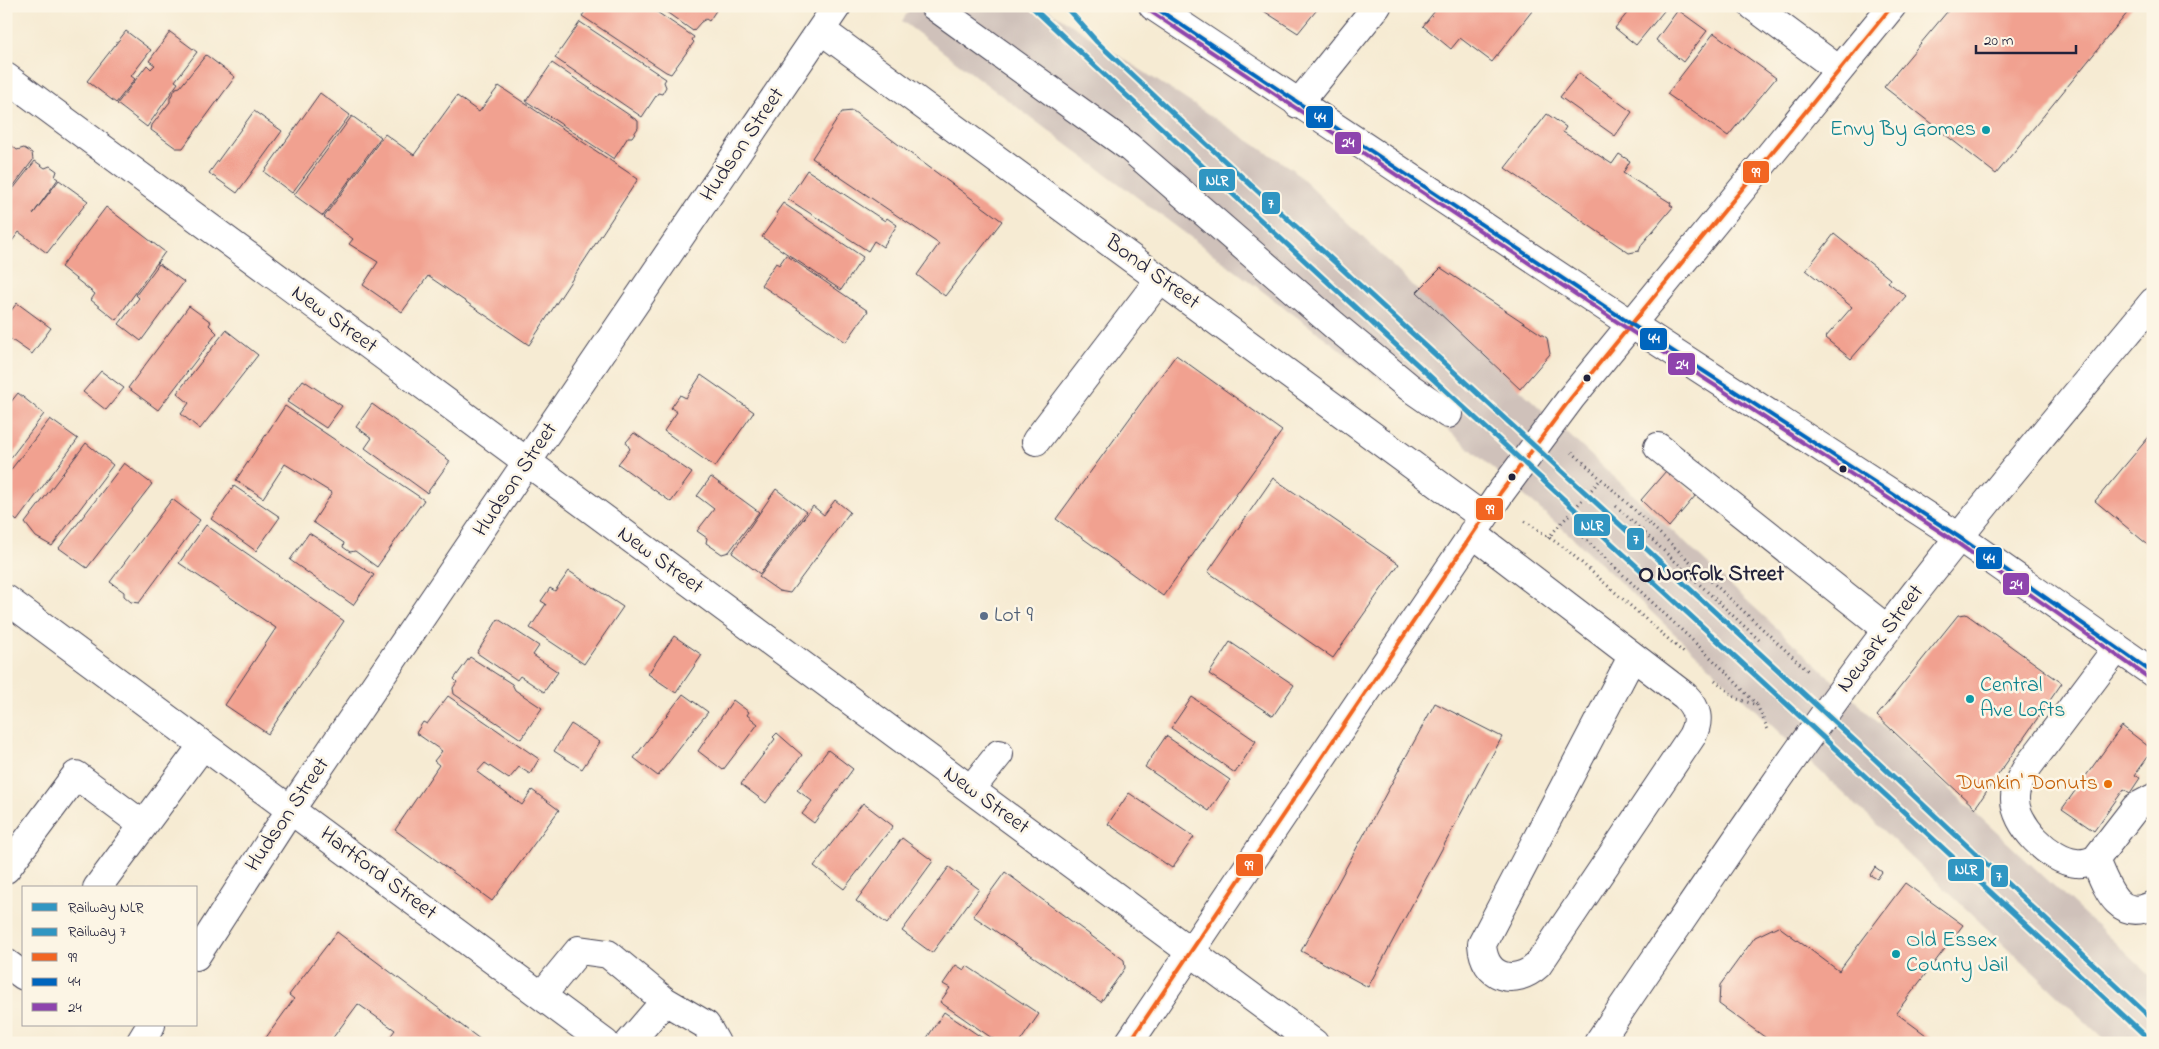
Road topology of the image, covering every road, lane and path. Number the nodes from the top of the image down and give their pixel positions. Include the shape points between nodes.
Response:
1 (837, 6) edge
2 (934, 6) edge
3 (1152, 6) edge
4 (1377, 6) edge
5 (1753, 6) edge
6 (1892, 6) edge
7 (822, 30) junction
8 (1839, 70) junction
9 (6, 77) edge
10 (1298, 104) junction
11 (1160, 279) junction
12 (2153, 302) edge
13 (1631, 324) junction
14 (1448, 414) dead end
15 (1036, 441) dead end
16 (1658, 448) dead end
17 (1572, 452) dead end
18 (527, 463) junction
19 (1601, 479) junction
20 (1616, 506) dead end
21 (1525, 521) dead end
22 (1477, 525) junction
23 (1583, 537) dead end
24 (1959, 537) junction
25 (1548, 538) junction
26 (1699, 571) junction
27 (1692, 577) junction
28 (6, 599) edge
29 (1887, 629) junction
30 (1759, 640) dead end
31 (2117, 648) junction
32 (1685, 654) dead end
33 (1632, 657) junction
34 (1809, 672) dead end
35 (2153, 673) edge
36 (1714, 680) dead end
37 (1758, 705) junction
38 (1769, 732) dead end
39 (203, 745) junction
40 (999, 754) dead end
41 (970, 789) junction
42 (2153, 798) edge
43 (291, 809) junction
44 (143, 825) junction
45 (2095, 860) junction
46 (6, 869) edge
47 (98, 886) edge
48 (2153, 905) edge
49 (1190, 951) junction
50 (198, 953) edge
51 (6, 963) edge
52 (22, 975) edge
53 (542, 995) junction
54 (665, 1001) junction
55 (150, 1026) edge
56 (140, 1043) edge
57 (605, 1043) edge
58 (630, 1043) edge
59 (716, 1043) edge
60 (1129, 1043) edge
61 (1314, 1043) edge
62 (1598, 1043) edge

1 - 7 street, Hudson Street
2 - 14 street via 1129,147 1334,325 1409,387
3 - 10 street
4 - 10 street
5 - 8 street
6 - 8 street
7 - 11 street, Bond Street
7 - 18 street, Hudson Street
8 - 13 street
9 - 18 street, New Street
10 - 13 street
11 - 15 street
11 - 22 street, Bond Street
12 - 24 street, Newark Street
13 - 22 street
13 - 24 street
16 - 29 street
17 - 19 path
18 - 41 street, New Street
18 - 43 street, Hudson Street
19 - 25 path
19 - 26 path
20 - 27 path
21 - 25 path
22 - 33 street, Bond Street
22 - 49 street
23 - 37 path
24 - 29 street, Newark Street
24 - 31 street
25 - 32 path via 1566,549
26 - 27 path
26 - 34 path
27 - 30 path
28 - 39 street, Hartford Street
29 - 62 street, Newark Street via 1792,759
31 - 35 street
31 - 45 street via 2026,769 2015,792 2016,808 2024,828 2055,855 2078,864
33 - 33 street, Bond Street via 1482,944 1486,963 1493,971 1519,978 1538,965 1695,729 1697,714 1694,705
36 - 37 path via 1737,699
37 - 38 path
39 - 43 street, Hartford Street
39 - 44 street
40 - 41 street
41 - 49 street, New Street
42 - 45 street via 2136,807
43 - 50 street, Hudson Street
43 - 53 street, Hartford Street
44 - 46 street via 76,775
44 - 47 street
45 - 48 street via 2109,894 2116,902 2133,909
49 - 60 street
49 - 61 street, New Street
51 - 52 street
53 - 54 street via 579,950 608,954
53 - 57 street, Hartford Street
54 - 58 street
54 - 59 street via 706,1025
55 - 56 street

